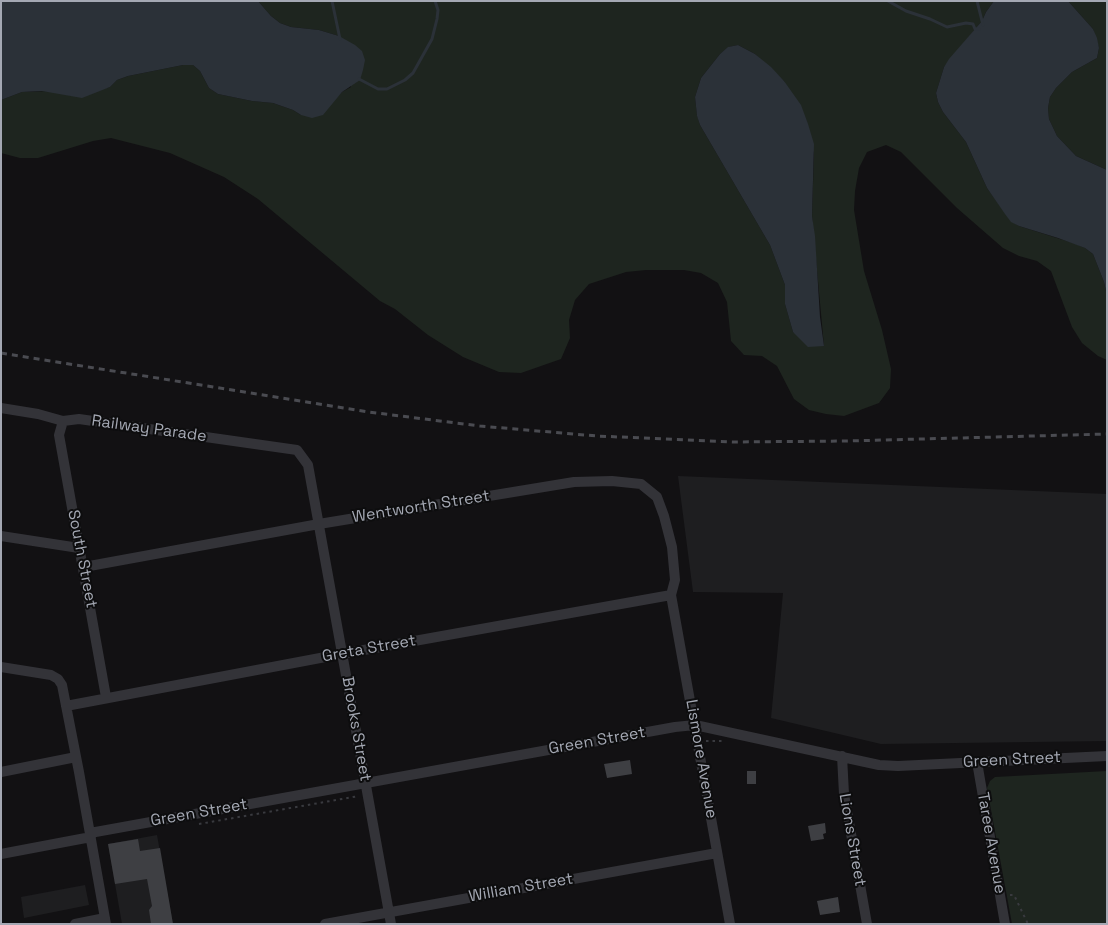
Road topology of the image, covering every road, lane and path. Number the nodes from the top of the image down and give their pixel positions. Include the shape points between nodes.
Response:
1 (1, 408) edge
2 (63, 421) junction
3 (297, 450) joint
4 (319, 524) junction
5 (1, 536) edge
6 (79, 548) junction
7 (84, 567) junction
8 (671, 595) junction
9 (342, 654) junction
10 (1, 667) edge
11 (106, 697) junction
12 (66, 706) junction
13 (695, 725) junction
14 (842, 756) junction
15 (1107, 756) edge
16 (76, 757) junction
17 (977, 762) junction
18 (1, 772) edge
19 (366, 783) junction
20 (91, 835) junction
21 (717, 853) junction
22 (1, 854) edge
23 (1000, 895) junction
24 (389, 912) junction
25 (106, 921) edge
26 (75, 924) edge
27 (325, 924) edge
28 (391, 924) edge
29 (730, 924) edge
30 (867, 924) edge
31 (1005, 924) edge
32 (1028, 924) edge

1 - 2 street, Railway Parade
2 - 3 street, Railway Parade via 79,419
2 - 6 street, South Street via 59,435
3 - 4 street, Brooks Street via 308,465
4 - 7 street, Wentworth Street
4 - 8 street, Wentworth Street via 574,482 612,480 641,484 657,497 664,516 672,547 675,580
4 - 9 street, Brooks Street
5 - 6 street
6 - 7 street, South Street
7 - 11 street, South Street
8 - 9 street, Greta Street
8 - 13 street, Lismore Avenue
9 - 11 street, Greta Street
9 - 19 street, Brooks Street
10 - 12 street via 58,679
11 - 12 street, Greta Street
12 - 16 street
13 - 14 street, Green Street
13 - 19 street, Green Street
13 - 21 street, Lismore Avenue
14 - 17 street, Green Street via 878,765 898,766
14 - 30 street, Lions Street via 844,794
15 - 17 street, Green Street
16 - 18 street
16 - 20 street
17 - 23 street, Taree Avenue
19 - 20 street, Green Street
19 - 24 street, Brooks Street
20 - 22 street, Green Street
20 - 25 street
21 - 24 street, William Street
21 - 29 street, Lismore Avenue
23 - 31 street, Taree Avenue
23 - 32 path via 1014,895
24 - 27 street, William Street
24 - 28 street, Brooks Street
25 - 26 street

